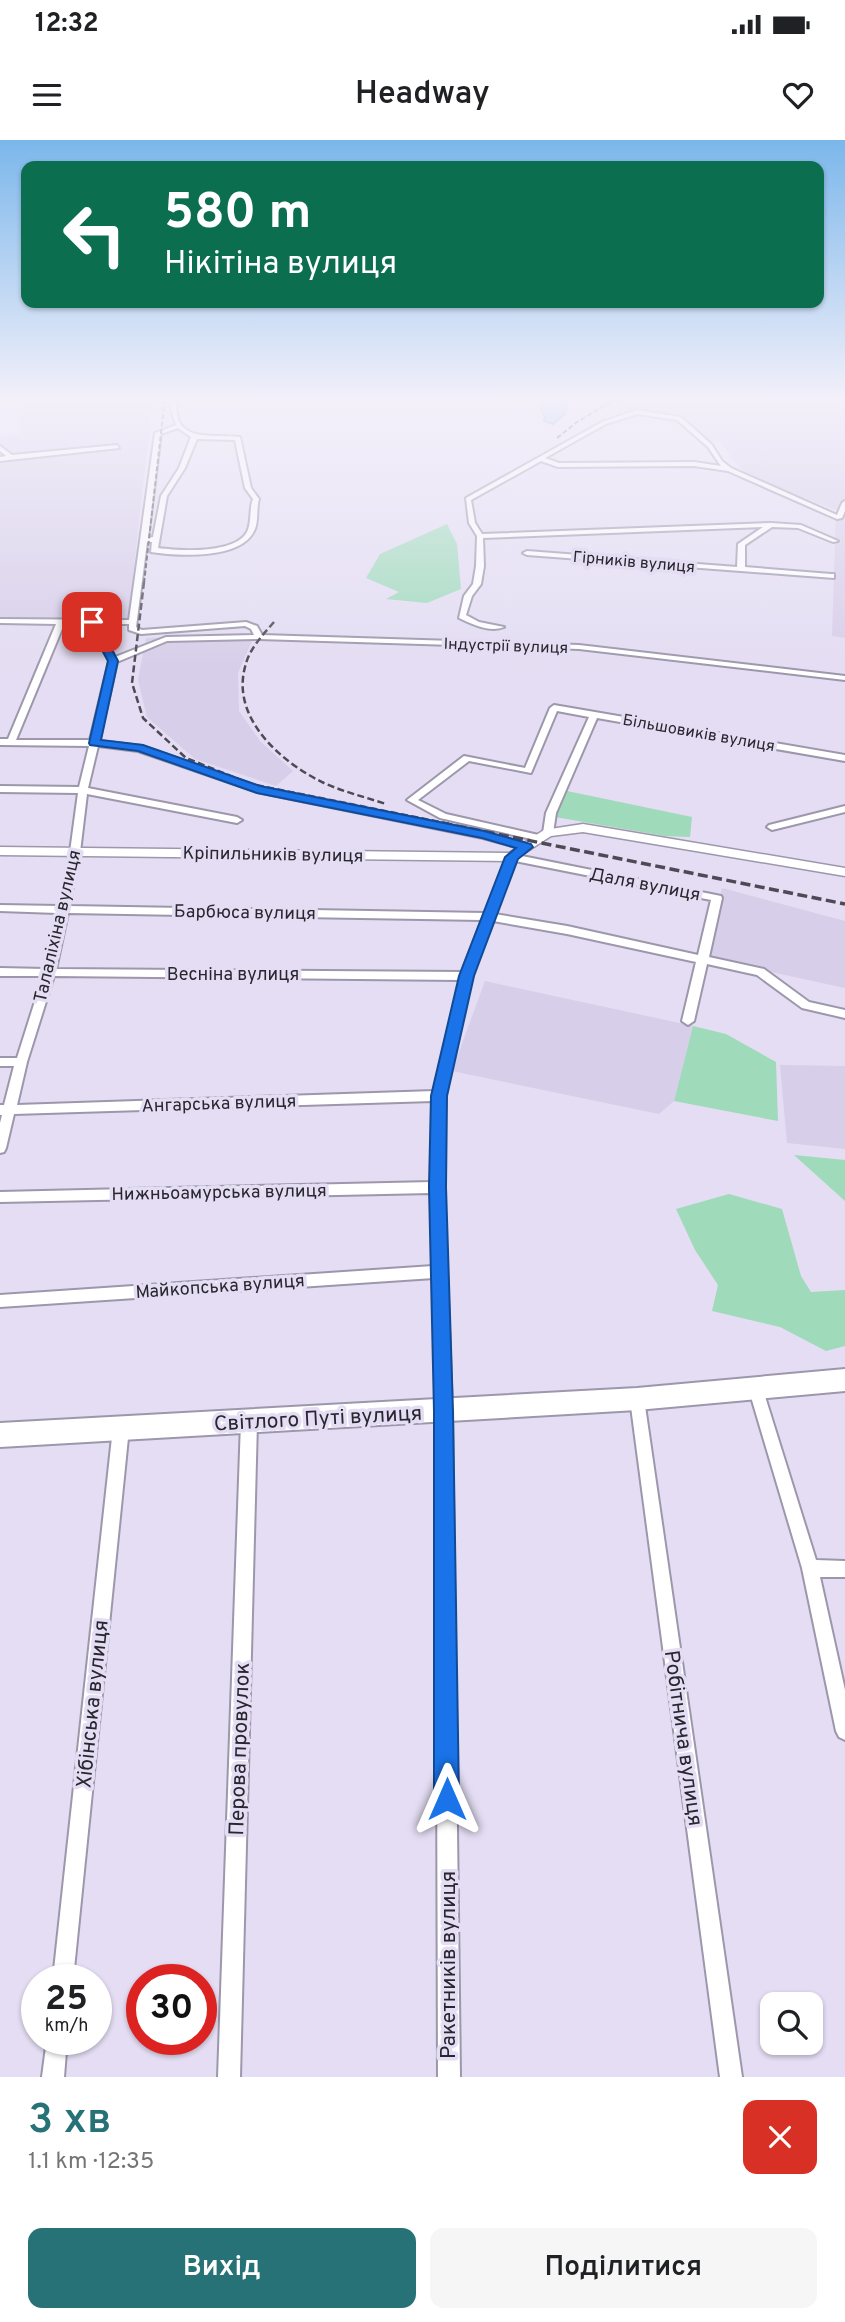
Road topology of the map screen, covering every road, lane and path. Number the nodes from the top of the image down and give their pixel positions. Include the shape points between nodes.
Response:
1 (151, 488) edge
2 (169, 488) edge
3 (248, 488) edge
4 (487, 488) edge
5 (773, 488) edge
6 (845, 503) edge
7 (771, 525) junction
8 (480, 536) junction
9 (155, 538) junction
10 (144, 541) junction
11 (835, 541) dead end
12 (527, 553) dead end
13 (741, 568) junction
14 (831, 576) dead end
15 (0, 621) edge
16 (61, 622) junction
17 (92, 622) junction
18 (133, 622) junction
19 (500, 627) dead end
20 (259, 637) junction
21 (113, 661) junction
22 (845, 678) edge
23 (594, 714) junction
24 (0, 742) edge
25 (11, 742) junction
26 (94, 743) junction
27 (845, 758) edge
28 (0, 789) edge
29 (83, 790) junction
30 (845, 809) edge
31 (237, 820) dead end
32 (772, 827) dead end
33 (544, 835) junction
34 (527, 847) junction
35 (0, 851) edge
36 (75, 852) junction
37 (512, 857) junction
38 (845, 872) edge
39 (0, 908) edge
40 (63, 908) junction
41 (490, 917) junction
42 (703, 959) junction
43 (0, 972) edge
44 (50, 972) junction
45 (466, 976) junction
46 (845, 1014) edge
47 (688, 1021) dead end
48 (0, 1062) edge
49 (21, 1062) junction
50 (439, 1096) junction
51 (6, 1109) edge
52 (0, 1148) edge
53 (438, 1187) junction
54 (0, 1197) edge
55 (439, 1272) junction
56 (0, 1301) edge
57 (845, 1380) edge
58 (756, 1390) junction
59 (637, 1399) junction
60 (444, 1411) junction
61 (249, 1422) junction
62 (121, 1428) junction
63 (0, 1435) edge
64 (810, 1568) junction
65 (845, 1569) edge
66 (845, 1731) edge
67 (65, 1964) edge
68 (55, 2055) edge
69 (53, 2077) edge
70 (229, 2077) edge
71 (449, 2077) edge
72 (730, 2077) edge

1 - 10 street
2 - 9 street
3 - 9 street via 256,499 252,531 236,547 154,551
4 - 8 street via 468,499 472,523
5 - 6 street via 839,518
7 - 8 street
7 - 11 street via 799,526
7 - 13 street via 742,544
8 - 19 street via 477,584 467,596 462,616 477,624
9 - 10 street
10 - 18 street
12 - 13 street, Гірників вулиця
13 - 14 street, Гірників вулиця
15 - 16 street
16 - 17 street
16 - 25 street
17 - 18 street
17 - 21 street
18 - 20 street via 132,628 141,632 246,624
20 - 21 street, Індустрії вулиця via 166,639
20 - 22 street, Індустрії вулиця via 579,647
21 - 26 street, Талаліхіна вулиця
23 - 27 street, Більшовиків вулиця
23 - 33 street
23 - 33 street, Більшовиків вулиця via 554,708 528,771 467,758 412,800 443,816
24 - 25 street
25 - 26 street
26 - 29 street, Талаліхіна вулиця
26 - 34 street via 139,748 257,789
28 - 29 street
29 - 31 street
29 - 36 street, Талаліхіна вулиця
30 - 32 street
33 - 34 street
33 - 38 street via 583,828
34 - 37 street
35 - 36 street, Кріпильників вулиця
36 - 37 street, Кріпильників вулиця
36 - 40 street, Талаліхіна вулиця
37 - 41 street, Ракетників вулиця
37 - 42 street, Даля вулиця via 717,898
39 - 40 street, Барбюса вулиця
40 - 41 street, Барбюса вулиця
40 - 44 street, Талаліхіна вулиця
41 - 42 street
41 - 45 street, Ракетників вулиця
42 - 46 street via 760,972 806,1005
42 - 47 street, Даля вулиця
43 - 44 street, Весніна вулиця
44 - 45 street, Весніна вулиця
44 - 49 street, Талаліхіна вулиця
45 - 50 street, Ракетників вулиця
48 - 49 street
49 - 51 street, Талаліхіна вулиця
50 - 51 street, Ангарська вулиця
50 - 53 street, Ракетників вулиця
51 - 52 street, Талаліхіна вулиця
53 - 54 street, Нижньоамурська вулиця
53 - 55 street, Ракетників вулиця
55 - 56 street, Майкопська вулиця
55 - 60 street, Ракетників вулиця
57 - 58 main road, Світлого Путі вулиця
58 - 59 main road, Світлого Путі вулиця
58 - 64 street
59 - 60 main road, Світлого Путі вулиця
59 - 72 street, Робітнича вулиця
60 - 61 main road, Світлого Путі вулиця
60 - 71 street, Ракетників вулиця
61 - 62 main road, Світлого Путі вулиця
61 - 70 street, Перова провулок
62 - 63 main road, Світлого Путі вулиця
62 - 67 street, Хібінська вулиця
64 - 65 street
64 - 66 street
68 - 69 street

